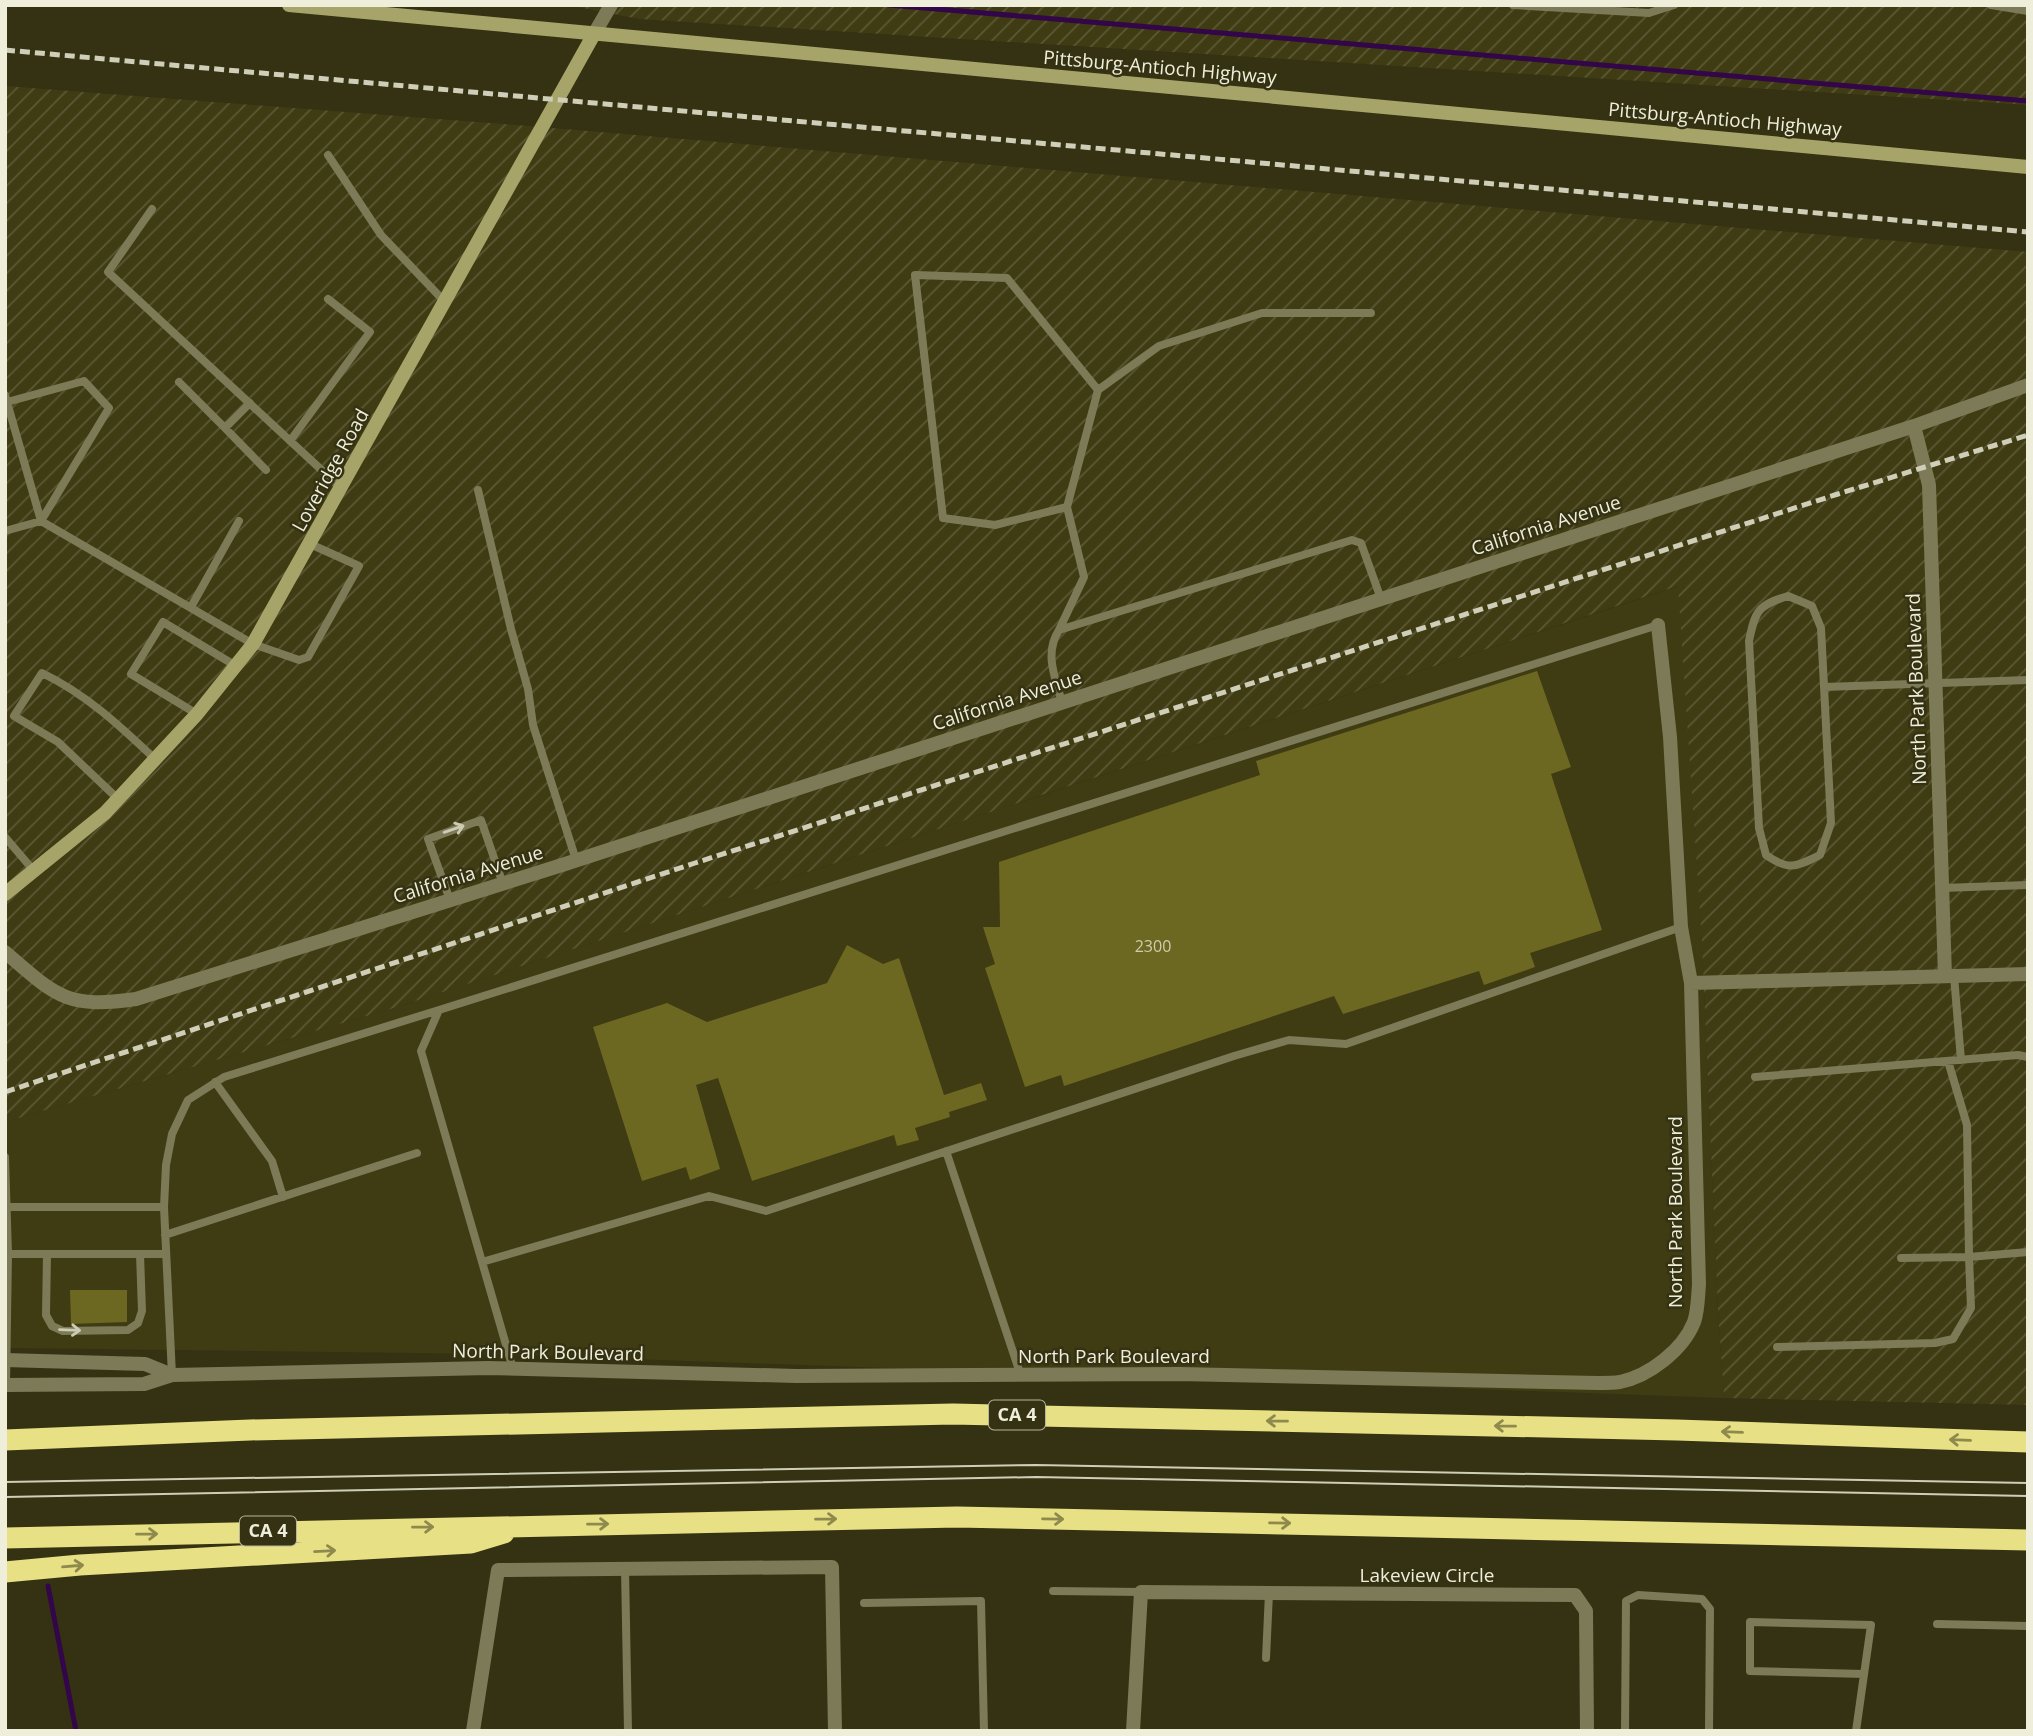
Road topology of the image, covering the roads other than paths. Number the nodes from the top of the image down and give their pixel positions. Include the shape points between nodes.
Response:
1 (289, 5) edge
2 (611, 5) edge
3 (1513, 5) edge
4 (1674, 5) edge
5 (1991, 5) edge
6 (1579, 7) edge
7 (2028, 11) edge
8 (594, 34) junction
9 (328, 156) dead end
10 (2028, 167) edge
11 (152, 209) dead end
12 (328, 299) dead end
13 (445, 302) junction
14 (1371, 313) dead end
15 (179, 383) dead end
16 (2028, 386) edge
17 (1098, 390) junction
18 (6, 398) edge
19 (250, 403) junction
20 (1914, 426) junction
21 (225, 428) junction
22 (290, 441) junction
23 (266, 470) dead end
24 (341, 488) junction
25 (478, 490) dead end
26 (1066, 507) junction
27 (41, 521) junction
28 (239, 521) dead end
29 (5, 531) edge
30 (310, 544) junction
31 (1381, 599) junction
32 (191, 607) junction
33 (1658, 625) joint
34 (1059, 631) junction
35 (253, 644) junction
36 (236, 666) junction
37 (2028, 680) edge
38 (1936, 684) junction
39 (1824, 687) junction
40 (1062, 702) junction
41 (197, 714) junction
42 (155, 759) junction
43 (118, 799) junction
44 (5, 837) edge
45 (576, 860) junction
46 (34, 871) junction
47 (503, 884) junction
48 (2028, 885) edge
49 (1942, 888) junction
50 (5, 894) edge
51 (450, 900) junction
52 (1681, 927) junction
53 (5, 952) edge
54 (2028, 974) edge
55 (1950, 976) junction
56 (1691, 984) junction
57 (439, 1010) junction
58 (2028, 1057) edge
59 (1961, 1060) junction
60 (1948, 1061) junction
61 (1755, 1077) dead end
62 (215, 1082) junction
63 (946, 1151) junction
64 (417, 1153) dead end
65 (5, 1157) edge
66 (283, 1197) junction
67 (8, 1207) junction
68 (163, 1207) junction
69 (165, 1235) junction
70 (2028, 1252) edge
71 (8, 1254) junction
72 (47, 1254) junction
73 (140, 1254) junction
74 (166, 1254) junction
75 (1969, 1257) junction
76 (1901, 1258) dead end
77 (482, 1262) junction
78 (6, 1326) edge
79 (1777, 1347) dead end
80 (6, 1360) edge
81 (513, 1369) junction
82 (172, 1375) junction
83 (1021, 1376) junction
84 (6, 1385) edge
85 (5, 1440) edge
86 (2028, 1442) edge
87 (530, 1525) junction
88 (5, 1538) edge
89 (2028, 1539) edge
90 (625, 1569) junction
91 (5, 1572) edge
92 (1054, 1591) dead end
93 (1141, 1592) junction
94 (1269, 1593) junction
95 (864, 1603) dead end
96 (1937, 1624) dead end
97 (2028, 1626) edge
98 (1266, 1658) dead end
99 (1864, 1674) junction
100 (473, 1731) edge
101 (628, 1731) edge
102 (835, 1731) edge
103 (984, 1731) edge
104 (1133, 1731) edge
105 (1587, 1731) edge
106 (1625, 1731) edge
107 (1709, 1731) edge
108 (1856, 1731) edge

1 - 8 main road, Pittsburg-Antioch Highway
2 - 8 street, Loveridge Road
3 - 6 lane
4 - 6 lane via 1649,13
5 - 7 lane
8 - 10 main road, Pittsburg-Antioch Highway
8 - 13 main road, Loveridge Road
9 - 13 lane via 381,235
11 - 19 lane via 108,272
12 - 22 lane via 370,332
13 - 24 main road, Loveridge Road
14 - 17 lane via 1262,313 1159,346
15 - 21 lane
16 - 20 street, California Avenue
17 - 26 lane
17 - 26 lane via 1007,278 915,275 943,518 995,525
18 - 27 lane
18 - 27 lane via 84,381 109,408
19 - 21 lane
19 - 22 lane
20 - 31 street, California Avenue
20 - 38 street, North Park Boulevard via 1929,485
21 - 23 lane
22 - 24 lane
24 - 30 main road, Loveridge Road
25 - 45 lane via 533,725
26 - 34 lane via 1084,577
27 - 29 lane
27 - 32 lane
28 - 32 lane
30 - 35 main road, Loveridge Road
30 - 35 lane via 359,568 304,659
31 - 34 lane via 1361,543 1352,540
31 - 40 street, California Avenue
32 - 35 lane
33 - 52 street, North Park Boulevard
33 - 57 lane
34 - 40 lane via 1051,643
35 - 36 main road, Loveridge Road
36 - 41 main road, Loveridge Road
36 - 41 lane via 163,622 131,674
37 - 38 lane
38 - 39 lane
38 - 49 street, North Park Boulevard
39 - 39 lane via 1821,628 1812,606 1788,596 1766,603 1753,621 1749,641 1759,828 1766,855 1781,865 1800,865 1820,855 1831,824
40 - 45 street, California Avenue
41 - 42 main road, Loveridge Road
42 - 43 main road, Loveridge Road
42 - 43 lane via 88,699 42,673 14,716 58,742
43 - 46 main road, Loveridge Road
44 - 46 lane
45 - 47 street, California Avenue
46 - 50 main road, Loveridge Road
47 - 51 street, California Avenue
51 -> 47 lane via 428,839 481,820
48 - 49 lane
49 - 55 street, North Park Boulevard
51 - 53 street, California Avenue via 136,999 106,1003 64,998
52 - 56 street, North Park Boulevard
52 - 63 lane via 1346,1044 1289,1040
54 - 55 street
55 - 56 street
55 - 59 lane
56 - 83 street, North Park Boulevard via 1699,1284 1695,1321 1669,1356 1651,1368 1621,1382 1598,1383 1180,1374
57 - 62 lane
57 - 77 lane via 421,1051
58 - 59 lane
59 - 60 lane
60 - 61 lane
60 - 75 lane via 1967,1125
62 - 66 lane via 272,1161
62 - 68 lane via 188,1100 172,1134
63 - 77 lane via 766,1211 709,1196
63 - 83 lane
64 - 66 lane
65 - 67 lane
66 - 69 lane
67 - 68 lane
67 - 71 lane
68 - 69 lane
69 - 74 lane
70 - 75 lane
71 - 72 lane
71 - 78 lane
72 - 73 lane
72 -> 73 lane via 46,1315 52,1326 63,1331 128,1330 138,1323 142,1311
73 - 74 lane
74 - 82 lane
75 - 76 lane
75 - 79 lane via 1971,1308 1953,1339
77 - 81 lane
78 - 80 lane
80 - 82 street, North Park Boulevard via 145,1364
80 - 84 lane
81 - 82 street, North Park Boulevard
81 - 83 street, North Park Boulevard
82 - 84 street, North Park Boulevard via 144,1384
86 -> 85 highway, CA 4 via 953,1413
88 -> 87 highway, CA 4
87 -> 89 highway, CA 4 via 957,1517
91 -> 87 highway via 471,1543
90 - 100 street via 498,1570
90 - 101 lane
90 - 102 street via 832,1567
92 - 93 lane, Lakeview Circle
93 - 94 street, Lakeview Circle
93 - 104 street
94 - 98 lane
94 - 105 street, Lakeview Circle via 1575,1595 1586,1611
95 - 103 lane via 981,1601
96 - 97 lane
99 - 99 lane via 1871,1625 1750,1622 1751,1671
99 - 108 lane
106 - 107 lane via 1626,1601 1638,1595 1707,1602

